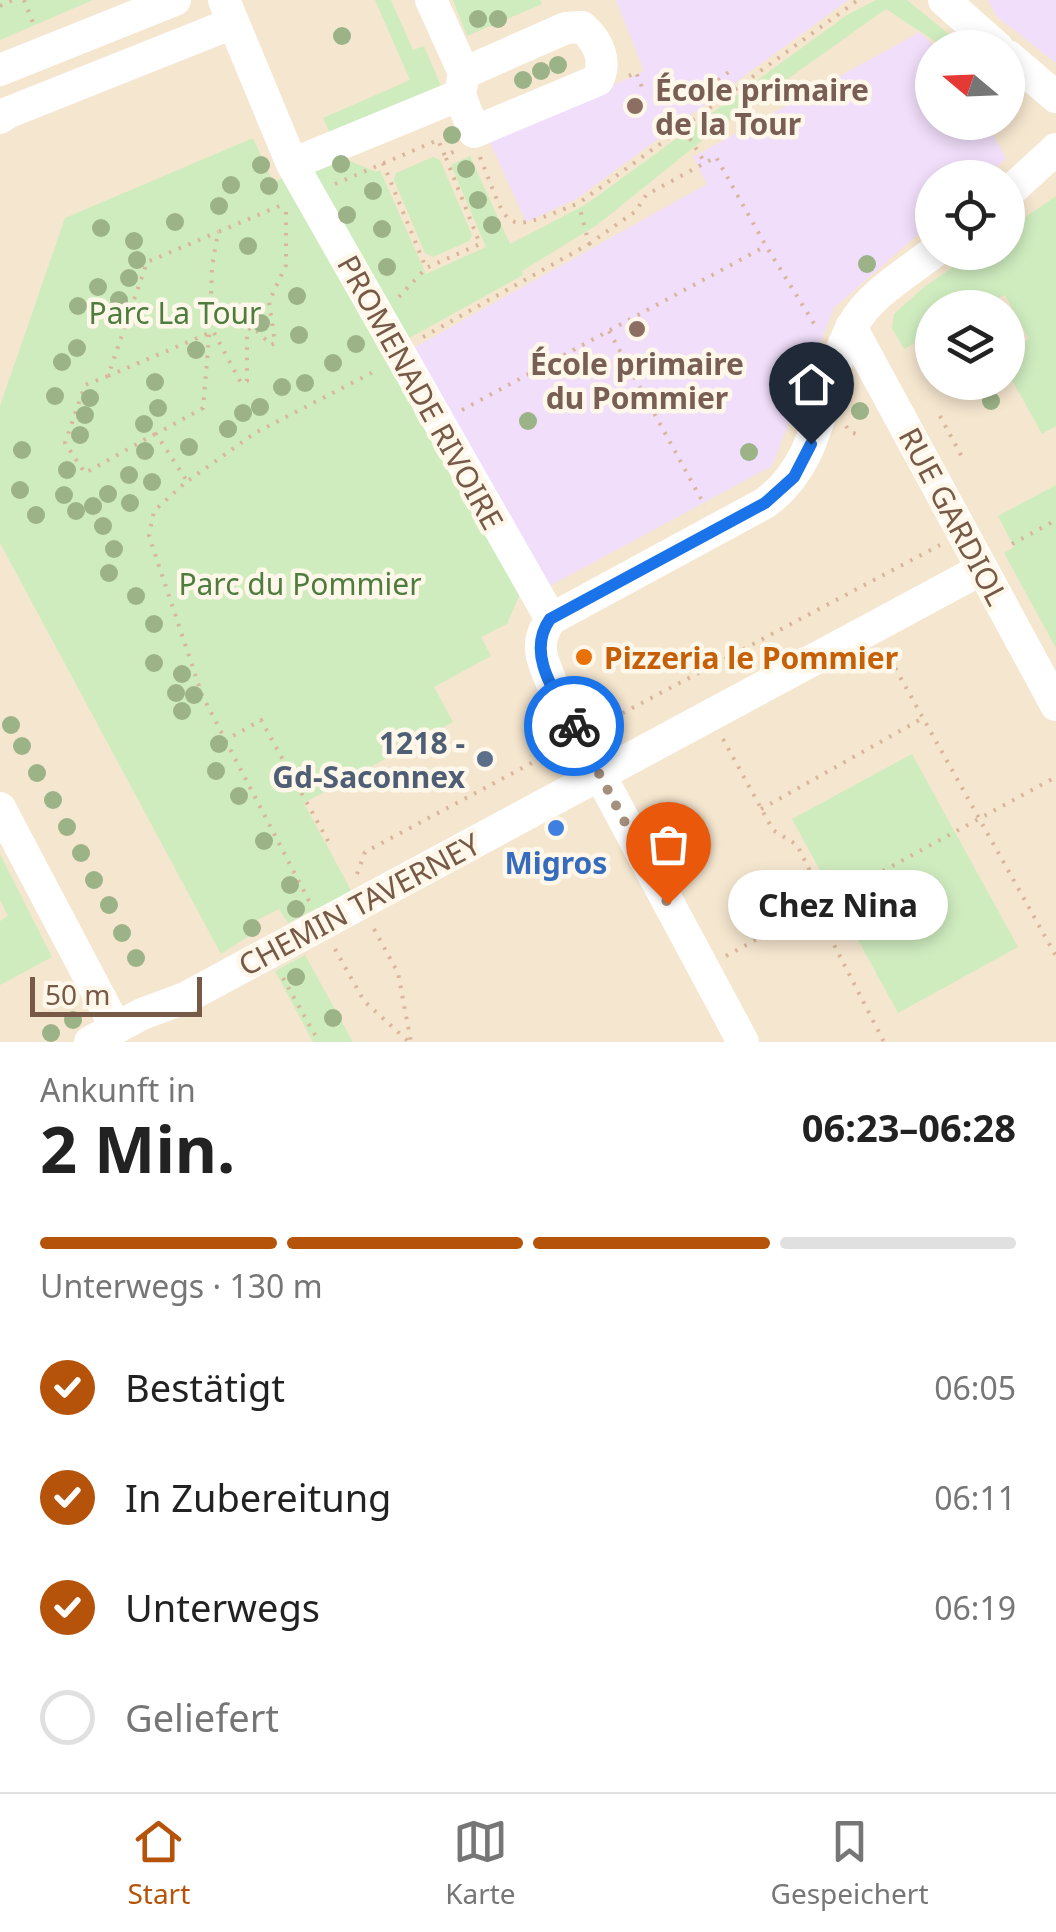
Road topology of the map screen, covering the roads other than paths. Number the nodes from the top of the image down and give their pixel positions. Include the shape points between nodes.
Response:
1 (175, 0) edge
2 (431, 0) edge
3 (944, 0) edge
4 (228, 11) edge
5 (978, 30) edge
6 (0, 70) edge
7 (1025, 71) edge
8 (462, 84) junction
9 (1056, 97) edge
10 (0, 118) edge
11 (1056, 149) edge
12 (292, 164) junction
13 (1025, 177) edge
14 (915, 267) edge
15 (838, 332) junction
16 (982, 569) junction
17 (550, 619) junction
18 (1056, 706) edge
19 (600, 777) junction
20 (0, 808) edge
21 (103, 1035) edge
22 (743, 1042) edge

1 - 6 street
2 - 8 street
3 - 5 street
4 - 10 street
4 - 12 street, PROMENADE RIVOIRE
7 - 9 street
8 - 8 street via 474,132 598,80 600,50 582,27 566,28
8 - 12 street
11 - 13 street
12 - 17 street, PROMENADE RIVOIRE via 298,199 380,319
14 - 15 street
15 - 16 street, RUE GARDIOL
15 - 17 street via 811,444 783,488
16 - 18 street, RUE GARDIOL
16 - 19 street, CHEMIN TAVERNEY
17 - 19 street via 540,637 541,658
19 - 21 street, CHEMIN TAVERNEY via 364,900 284,952
19 - 22 street
20 - 21 street, CHEMIN TAVERNEY

